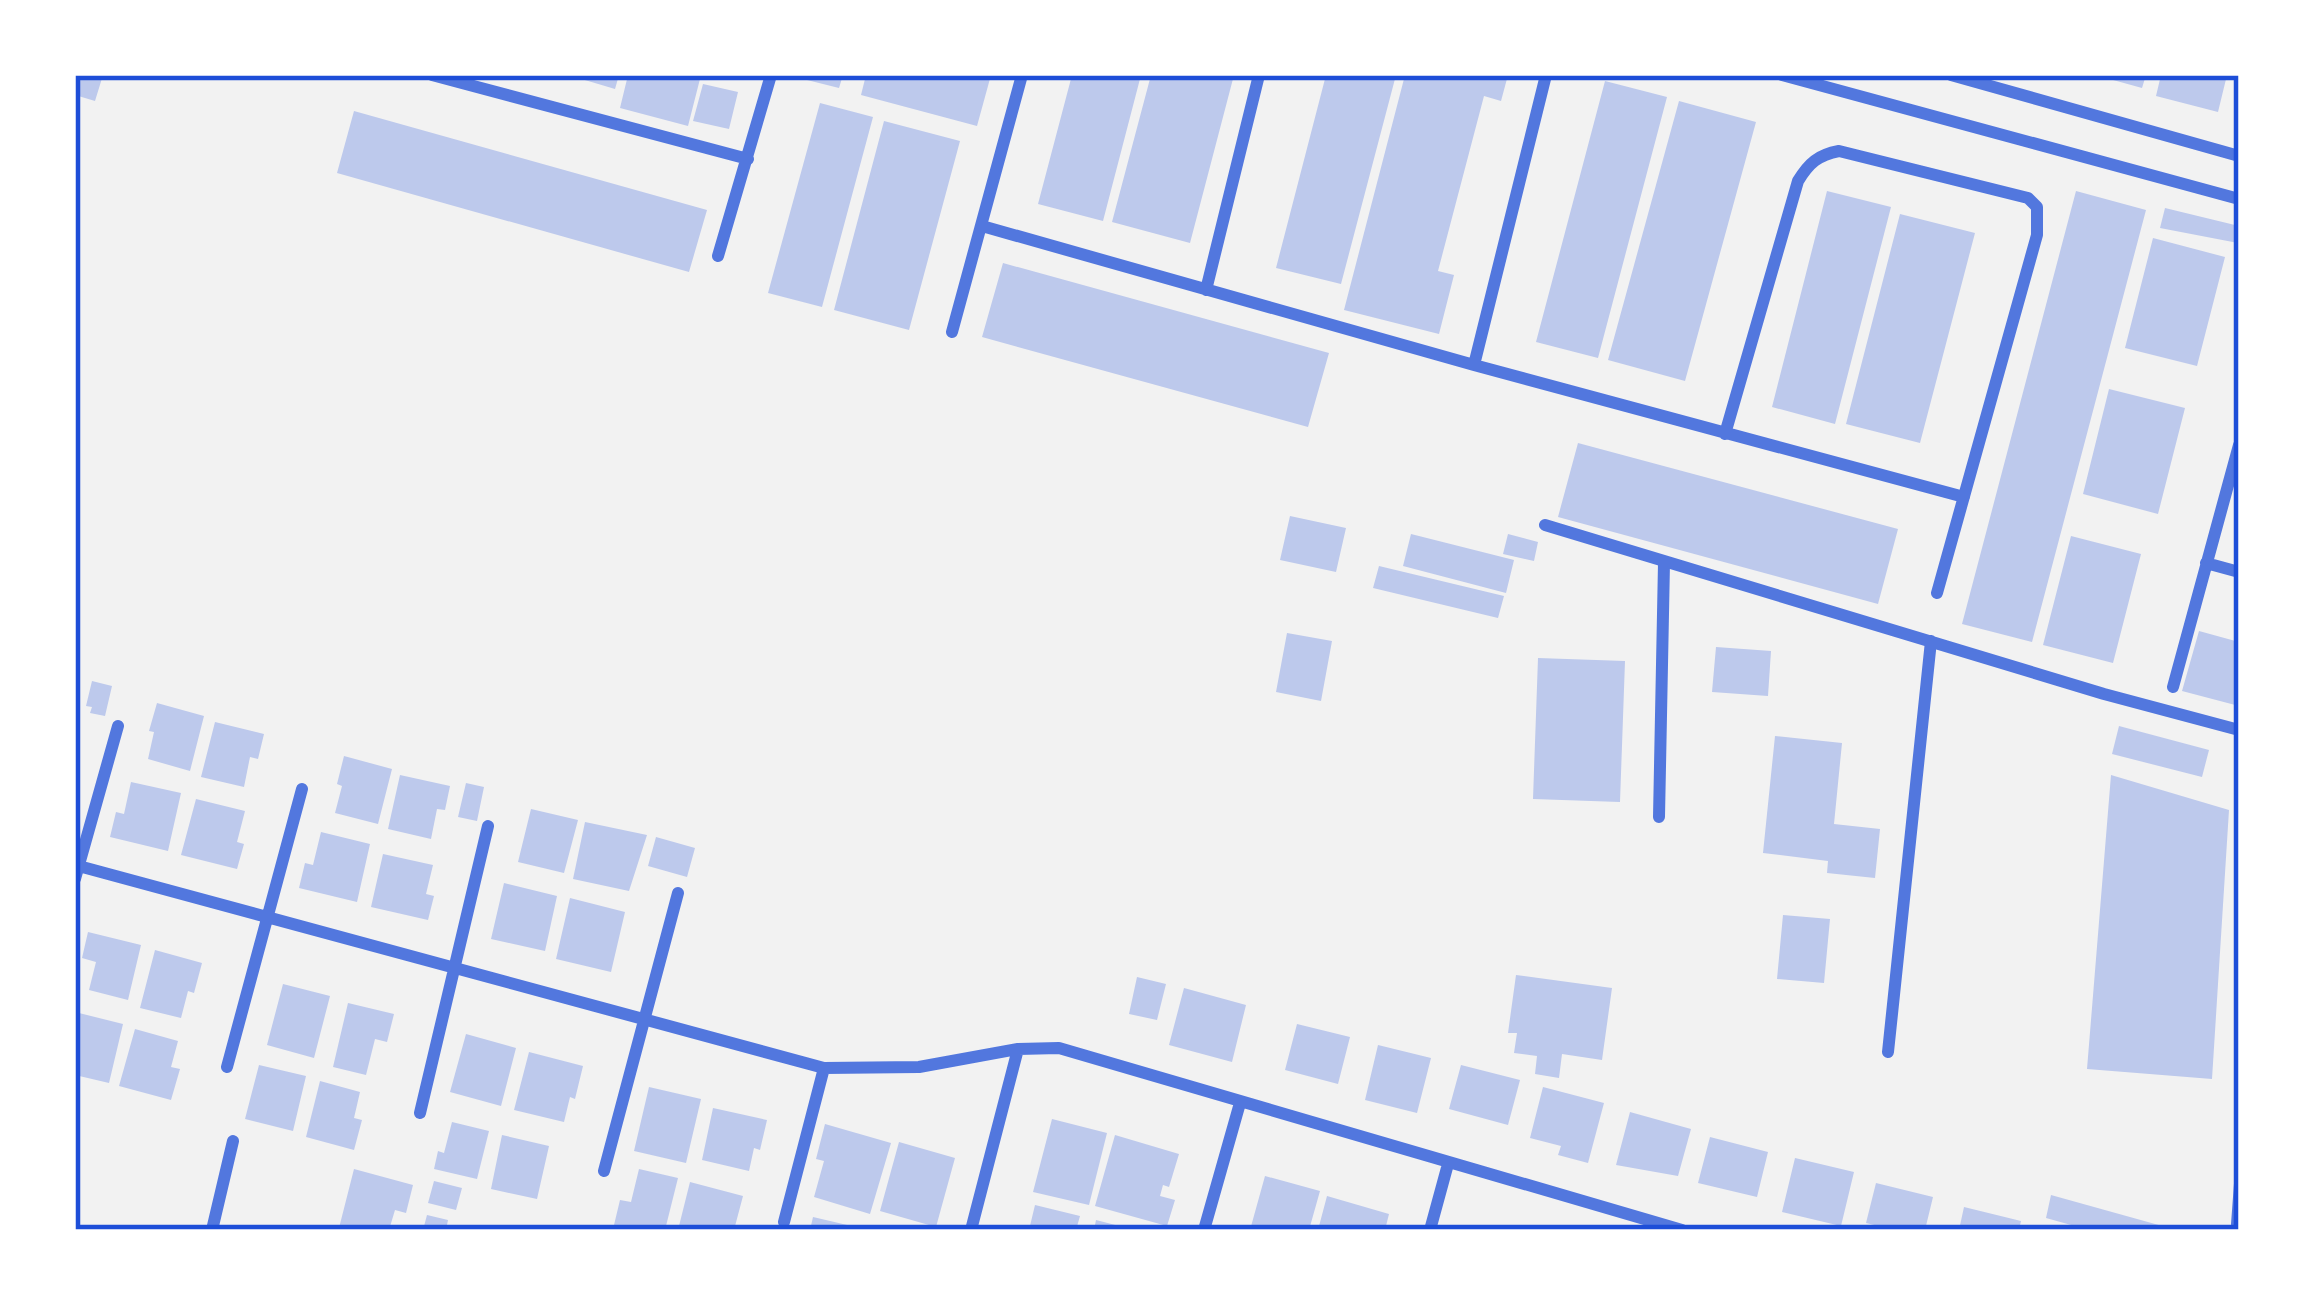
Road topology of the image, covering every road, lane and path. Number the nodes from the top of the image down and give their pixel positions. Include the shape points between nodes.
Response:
1 (432, 75) edge
2 (501, 75) edge
3 (771, 75) edge
4 (1022, 75) edge
5 (1259, 75) edge
6 (1546, 75) edge
7 (1782, 75) edge
8 (1951, 75) edge
9 (497, 92) junction
10 (2238, 151) edge
11 (748, 159) junction
12 (2239, 199) edge
13 (982, 226) junction
14 (718, 256) dead end
15 (1206, 290) junction
16 (952, 332) dead end
17 (1474, 365) junction
18 (1725, 434) junction
19 (2239, 445) edge
20 (1964, 496) junction
21 (1545, 525) dead end
22 (1664, 563) junction
23 (2206, 563) junction
24 (2239, 572) edge
25 (1937, 593) dead end
26 (1931, 641) junction
27 (2173, 687) dead end
28 (118, 726) dead end
29 (2239, 730) edge
30 (302, 789) dead end
31 (1659, 817) dead end
32 (488, 826) dead end
33 (76, 870) edge
34 (678, 893) dead end
35 (266, 917) junction
36 (452, 969) junction
37 (645, 1022) junction
38 (1018, 1049) junction
39 (1888, 1052) dead end
40 (227, 1067) dead end
41 (824, 1068) junction
42 (1240, 1103) junction
43 (420, 1113) dead end
44 (233, 1141) dead end
45 (1448, 1164) junction
46 (2239, 1170) edge
47 (604, 1171) dead end
48 (784, 1222) dead end
49 (2235, 1224) dead end
50 (1664, 1227) edge
51 (212, 1230) edge
52 (971, 1230) edge
53 (1204, 1230) edge
54 (1430, 1230) edge
55 (1682, 1230) edge

1 - 9 street
2 - 9 street
3 - 11 street
4 - 13 street
5 - 15 street
6 - 17 street
7 - 12 street
8 - 10 street
9 - 11 street
11 - 14 street
13 - 15 street
13 - 16 street
15 - 17 street
17 - 18 street
18 - 20 street
18 - 20 street via 1807,166 1839,151 1906,166 2037,207 2037,235
19 - 23 street
20 - 25 street
21 - 22 street
22 - 26 street
22 - 31 street
23 - 24 street
23 - 27 street
26 - 29 street
26 - 39 street
28 - 33 street
30 - 35 street
32 - 36 street
33 - 35 street
34 - 37 street
35 - 36 street
35 - 40 street
36 - 37 street
36 - 43 street
37 - 41 street
37 - 47 street
38 - 41 street via 920,1067
38 - 42 street via 1059,1048
38 - 52 street
41 - 48 street
42 - 45 street
42 - 53 street
44 - 51 street
45 - 50 street
45 - 54 street
46 - 49 lane
50 - 55 street

